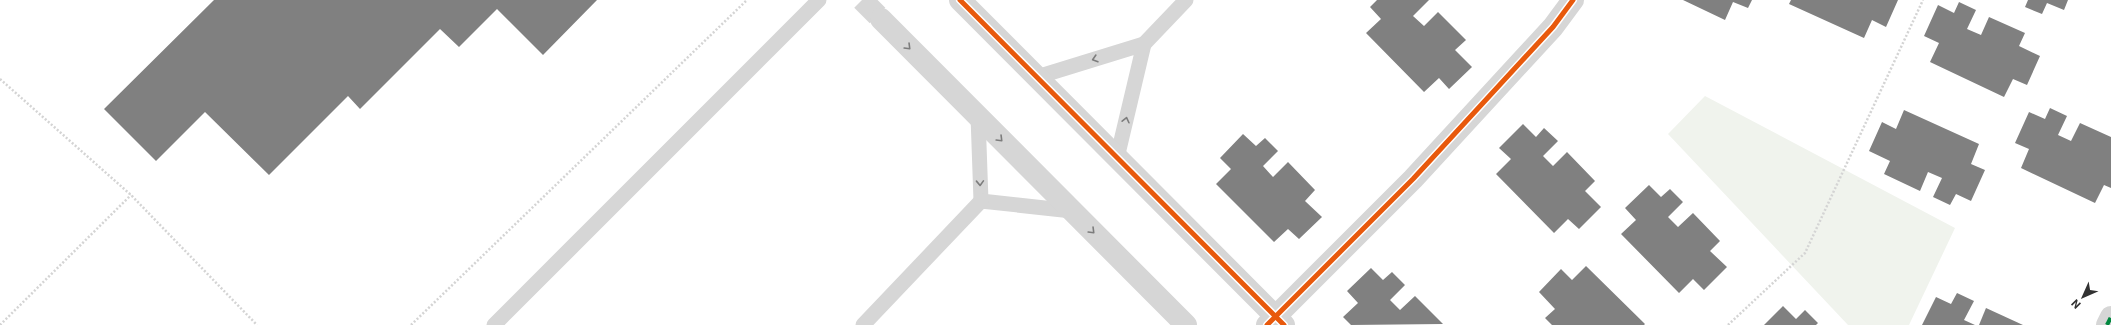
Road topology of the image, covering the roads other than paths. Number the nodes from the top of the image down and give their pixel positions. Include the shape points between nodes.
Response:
1 (819, 0) edge
2 (960, 0) edge
3 (1186, 0) edge
4 (1573, 0) edge
5 (881, 19) tunnel mouth
6 (1144, 44) junction
7 (1037, 77) junction
8 (978, 116) junction
9 (1117, 158) junction
10 (981, 201) junction
11 (1072, 210) junction
12 (2111, 317) edge
13 (1276, 322) edge
14 (494, 325) edge
15 (863, 325) edge
16 (1186, 325) edge
17 (2107, 325) edge

1 - 14 lane
2 - 7 street
3 - 6 lane
4 - 13 street via 1553,27 1413,179
5 -> 8 street
6 -> 7 lane
9 -> 6 lane
7 - 9 street
8 -> 10 lane
8 -> 11 street
9 - 13 street
10 - 11 lane
10 - 15 lane
11 -> 16 street
12 - 17 street

